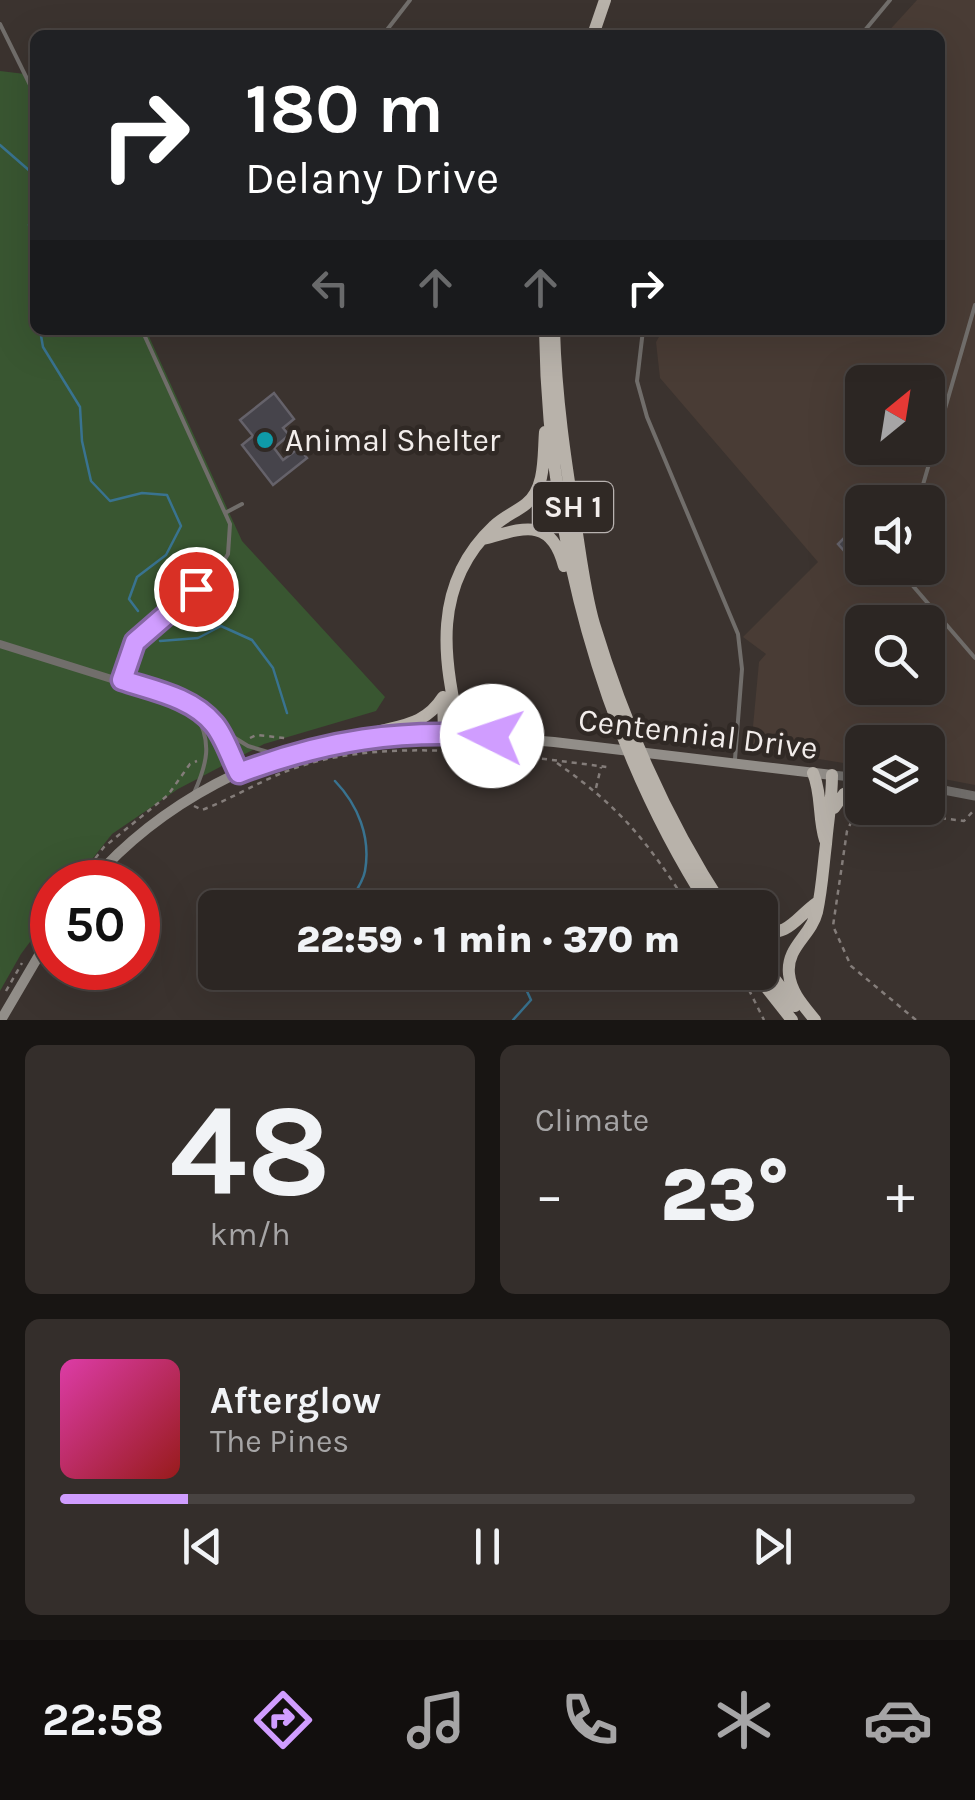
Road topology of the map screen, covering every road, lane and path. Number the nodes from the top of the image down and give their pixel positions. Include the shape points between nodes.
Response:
1 (410, 0) edge
2 (595, 0) edge
3 (604, 0) edge
4 (890, 0) edge
5 (0, 24) edge
6 (388, 30) edge
7 (586, 30) edge
8 (595, 30) edge
9 (865, 30) edge
10 (30, 86) edge
11 (975, 305) edge
12 (144, 335) edge
13 (545, 335) edge
14 (554, 335) edge
15 (642, 335) edge
16 (547, 405) junction
17 (923, 485) edge
18 (242, 504) dead end
19 (225, 513) junction
20 (484, 539) junction
21 (912, 585) edge
22 (0, 644) edge
23 (975, 658) edge
24 (595, 663) junction
25 (448, 676) junction
26 (122, 680) junction
27 (443, 697) junction
28 (185, 702) junction
29 (215, 725) junction
30 (627, 732) junction
31 (444, 733) junction
32 (462, 734) junction
33 (285, 738) dead end
34 (358, 738) junction
35 (248, 743) dead end
36 (284, 756) junction
37 (556, 762) junction
38 (203, 763) dead end
39 (735, 764) junction
40 (601, 766) junction
41 (608, 767) dead end
42 (239, 773) junction
43 (813, 773) junction
44 (832, 775) junction
45 (845, 776) edge
46 (651, 781) junction
47 (596, 790) junction
48 (945, 790) edge
49 (845, 794) edge
50 (975, 796) edge
51 (191, 798) junction
52 (975, 809) edge
53 (832, 811) junction
54 (848, 828) junction
55 (826, 842) junction
56 (96, 860) edge
57 (113, 860) edge
58 (678, 890) edge
59 (700, 890) edge
60 (712, 890) edge
61 (720, 890) edge
62 (818, 902) junction
63 (778, 932) edge
64 (30, 971) edge
65 (778, 983) edge
66 (749, 990) edge
67 (768, 990) edge
68 (1, 1020) edge
69 (764, 1020) edge
70 (792, 1020) edge
71 (806, 1020) edge
72 (816, 1020) edge
73 (916, 1020) edge

1 - 6 lane
2 - 7 highway
3 - 8 highway
4 - 9 lane
5 - 10 lane
11 - 17 lane
12 - 19 lane
13 - 16 highway, SH 1
14 - 30 highway, SH 1 via 557,408 593,621
15 - 39 lane via 637,381 647,417 738,634
16 - 20 highway via 537,491
16 - 24 highway, SH 1 via 568,549
18 - 19 lane
19 - 26 lane via 228,554 218,571 135,642
20 - 24 highway via 528,528 550,537
20 - 25 highway via 449,598
21 - 23 lane
22 - 26 street
24 - 30 highway, SH 1
25 - 27 highway
25 - 32 highway
26 - 28 street
27 - 31 highway
27 - 34 highway via 422,720
28 - 29 street
28 - 51 lane via 207,741 206,764
29 - 36 lane via 246,745
29 - 42 street
30 - 46 highway, SH 1
31 - 32 main road, Centennial Drive
31 - 34 main road, Centennial Drive
32 - 39 main road, Centennial Drive
33 - 35 path via 253,736
34 - 36 main road, Centennial Drive
36 - 42 main road, Centennial Drive
37 - 40 path
37 - 47 path
37 - 51 path via 379,752 302,766 202,810
38 - 56 path via 190,764 174,790
39 - 43 main road, Centennial Drive
40 - 41 path
40 - 47 path
42 - 51 main road, Centennial Drive
43 - 44 main road, Centennial Drive
43 - 55 highway
44 - 45 street, Centennial Drive
44 - 53 highway
46 - 59 highway, SH 1 via 674,846
46 - 60 highway, SH 1
46 - 61 highway
47 - 58 path via 640,834
48 - 50 street
49 - 53 highway
51 - 57 main road, Centennial Drive
52 - 54 path via 964,821 879,810 855,814
53 - 54 path
53 - 55 highway
54 - 73 path via 833,926 850,966
55 - 62 highway
62 - 63 highway
62 - 72 highway via 789,960 796,996
64 - 68 main road
65 - 71 highway
66 - 69 path
67 - 70 highway

